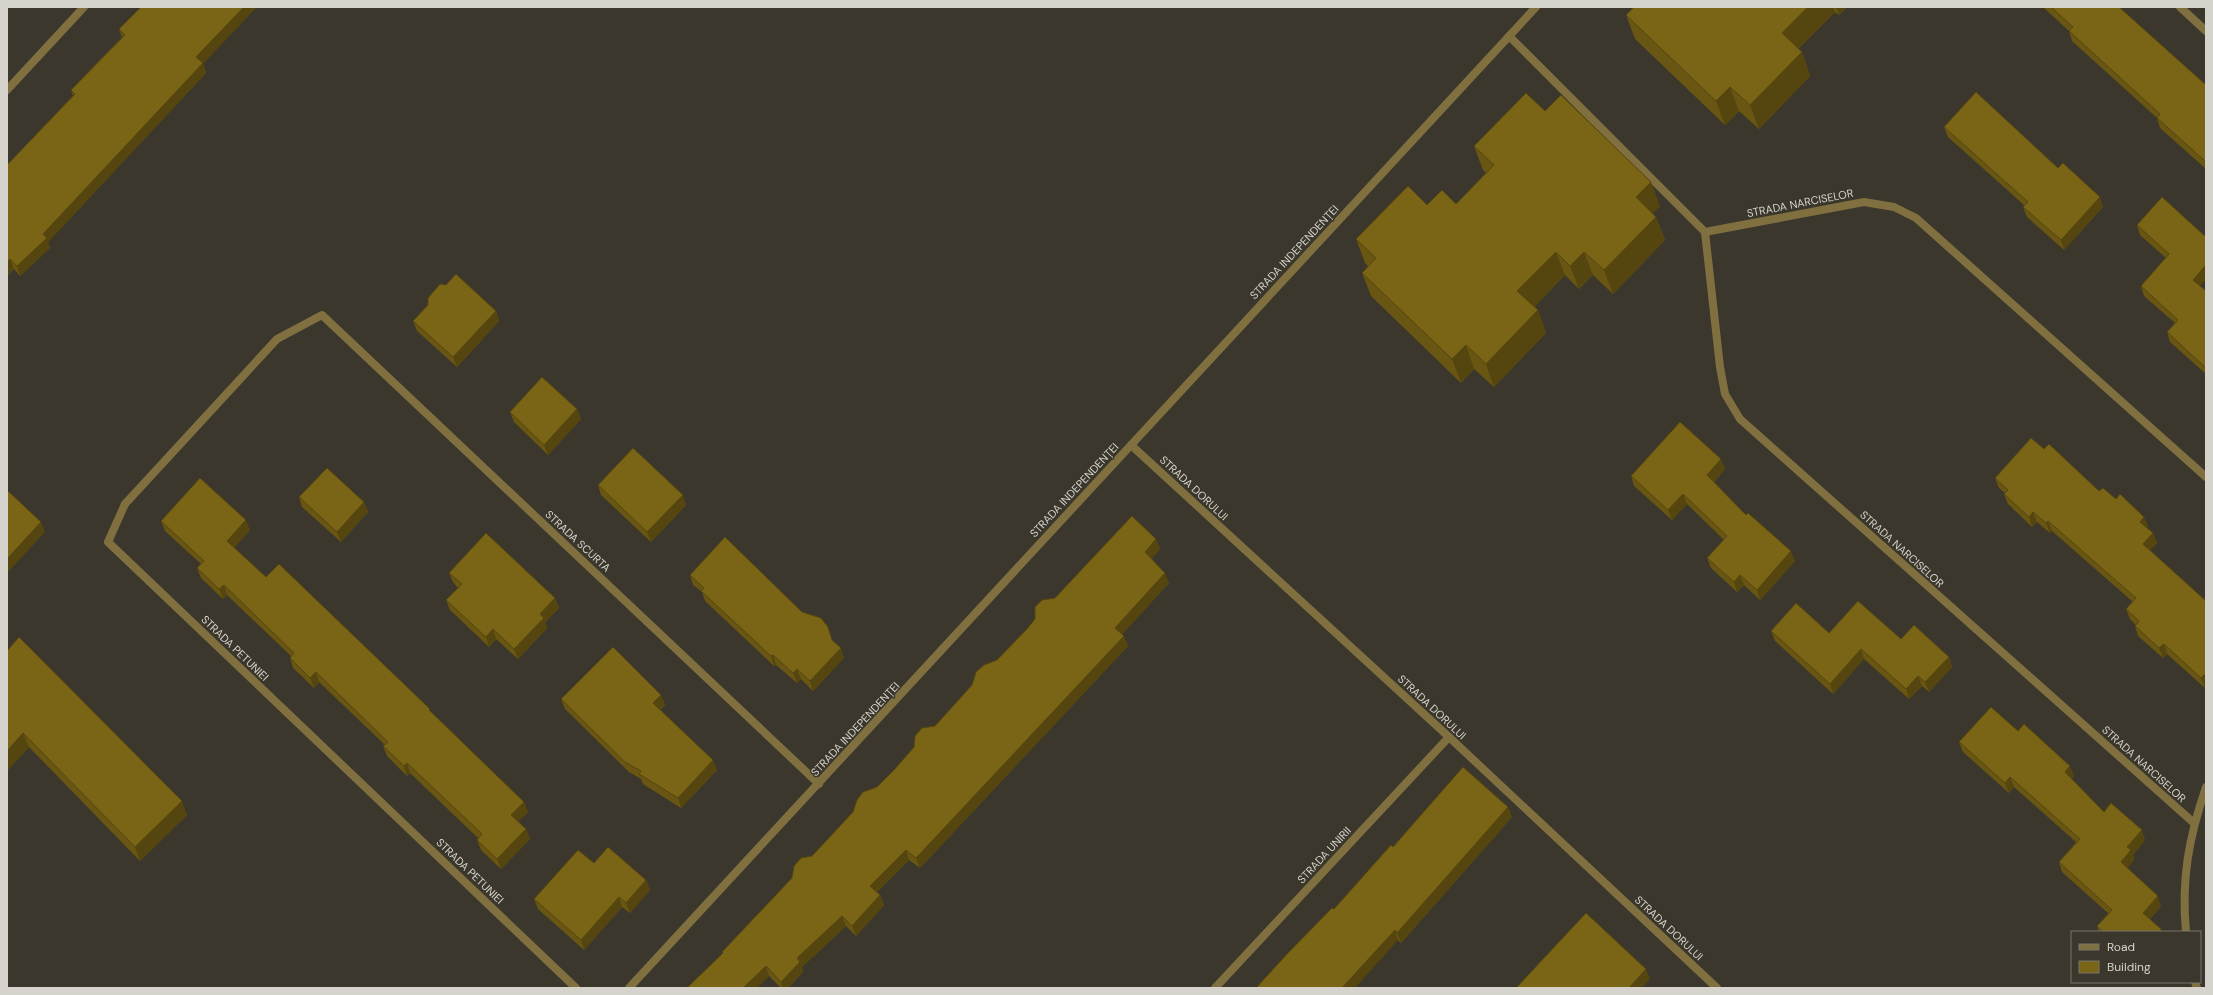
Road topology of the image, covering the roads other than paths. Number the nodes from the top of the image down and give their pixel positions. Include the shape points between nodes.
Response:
1 (84, 7) edge
2 (1536, 7) edge
3 (2180, 7) edge
4 (2206, 31) edge
5 (1509, 36) junction
6 (7, 90) edge
7 (1705, 232) junction
8 (322, 315) joint
9 (1131, 445) junction
10 (2206, 477) edge
11 (1449, 737) junction
12 (819, 784) junction
13 (2206, 787) edge
14 (2194, 823) junction
15 (2186, 931) edge
16 (576, 988) edge
17 (629, 988) edge
18 (1215, 988) edge
19 (1717, 988) edge

1 - 6 street
2 - 5 street, STRADA INDEPENDENȚEI
3 - 4 street
5 - 7 street
5 - 9 street, STRADA INDEPENDENȚEI
7 - 10 street, STRADA NARCISELOR via 1864,202 1894,207 1916,218
7 - 14 street, STRADA NARCISELOR via 1725,394 1740,419
8 - 12 street, STRADA SCURTA
8 - 16 street, STRADA PETUNIEI via 277,339 125,504 108,542
9 - 11 street, STRADA DORULUI
9 - 12 street, STRADA INDEPENDENȚEI
11 - 18 street, STRADA UNIRII
11 - 19 street, STRADA DORULUI
12 - 17 street, STRADA INDEPENDENȚEI
13 - 14 street, STRADA NARCISELOR
14 - 15 street, STRADA NARCISELOR via 2186,864 2183,904

